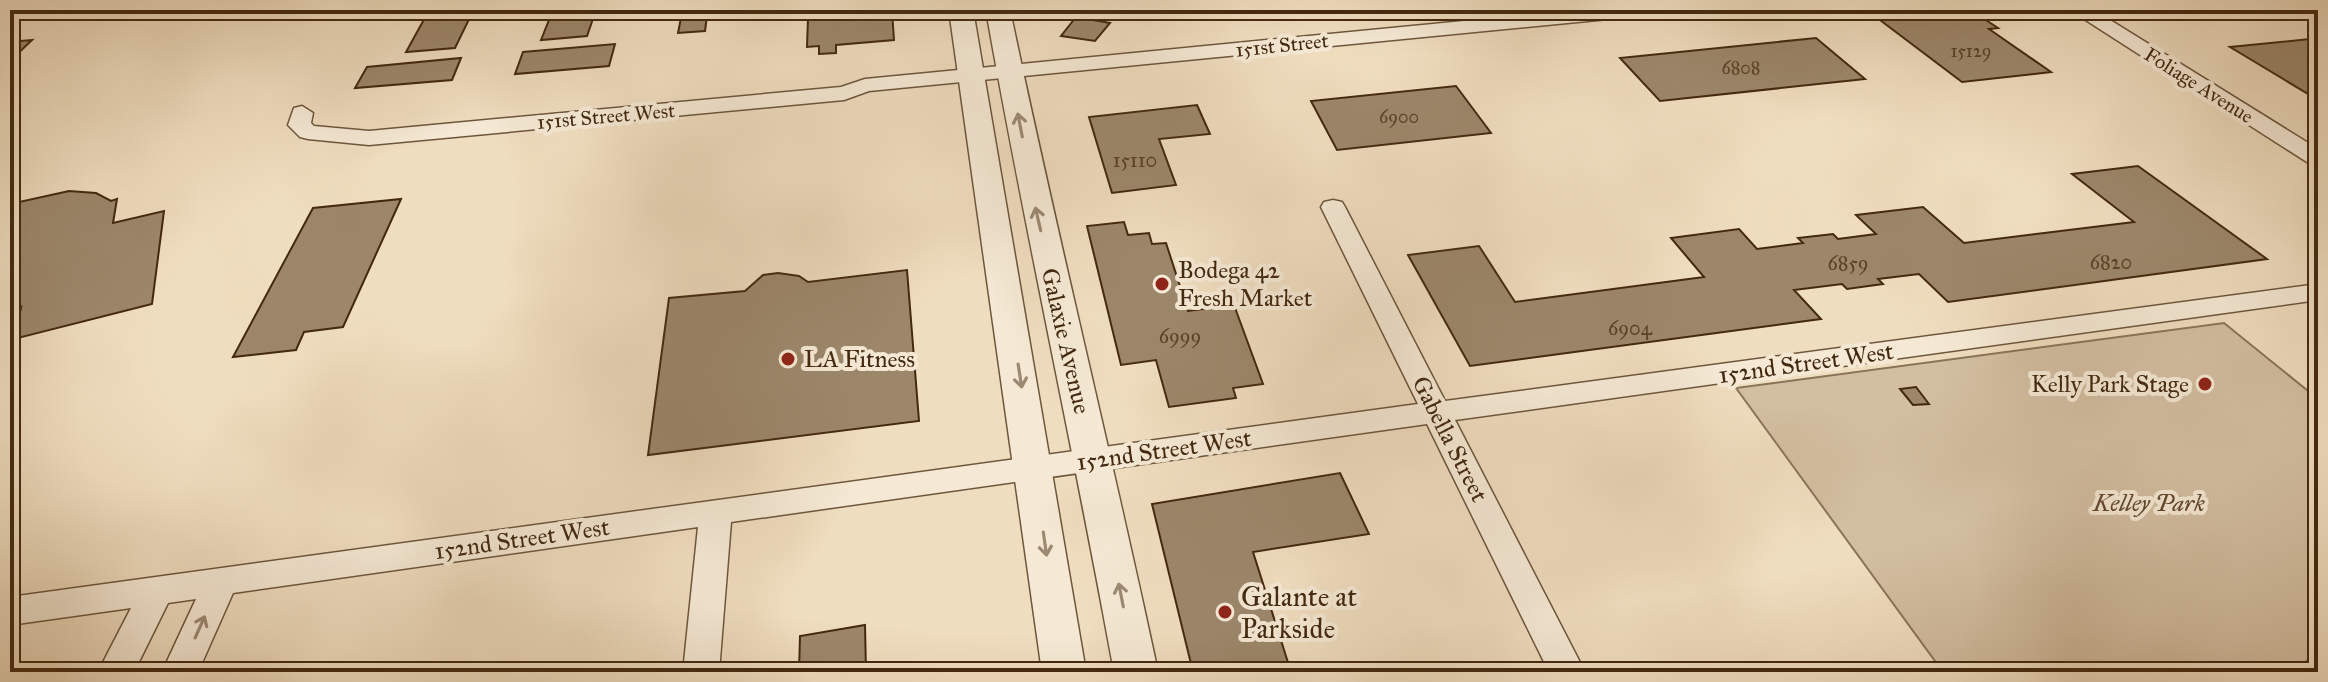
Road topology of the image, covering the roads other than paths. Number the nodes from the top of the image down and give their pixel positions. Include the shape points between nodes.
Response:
1 (961, 10) edge
2 (998, 10) edge
3 (1639, 10) edge
4 (2080, 10) edge
5 (1009, 71) junction
6 (972, 75) junction
7 (305, 123) dead end
8 (2318, 159) edge
9 (1333, 207) dead end
10 (2318, 292) edge
11 (1437, 414) junction
12 (1094, 459) junction
13 (1034, 467) junction
14 (716, 511) junction
15 (221, 581) junction
16 (157, 591) junction
17 (10, 611) edge
18 (116, 672) edge
19 (180, 672) edge
20 (701, 672) edge
21 (1064, 672) edge
22 (1136, 672) edge
23 (1567, 672) edge

1 - 6 street, Galaxie Avenue
2 - 5 street, Galaxie Avenue
3 - 5 street, 151st Street
4 - 8 street, Foliage Avenue
5 - 6 street, 151st Street
12 -> 5 street, Galaxie Avenue
6 - 7 street, 151st Street West via 865,85 844,93 397,136 369,138
6 -> 13 street, Galaxie Avenue
9 - 11 street, Gabella Street
10 - 11 street, 152nd Street West
11 - 12 street, 152nd Street West
11 - 23 street, Gabella Street
12 - 13 street, 152nd Street West
22 -> 12 street, Galaxie Avenue
13 - 14 street, 152nd Street West
13 -> 21 street, Galaxie Avenue
14 - 15 street, 152nd Street West
14 - 20 street
15 - 16 street, 152nd Street West
19 -> 15 street
16 - 17 street, 152nd Street West
16 - 18 street

